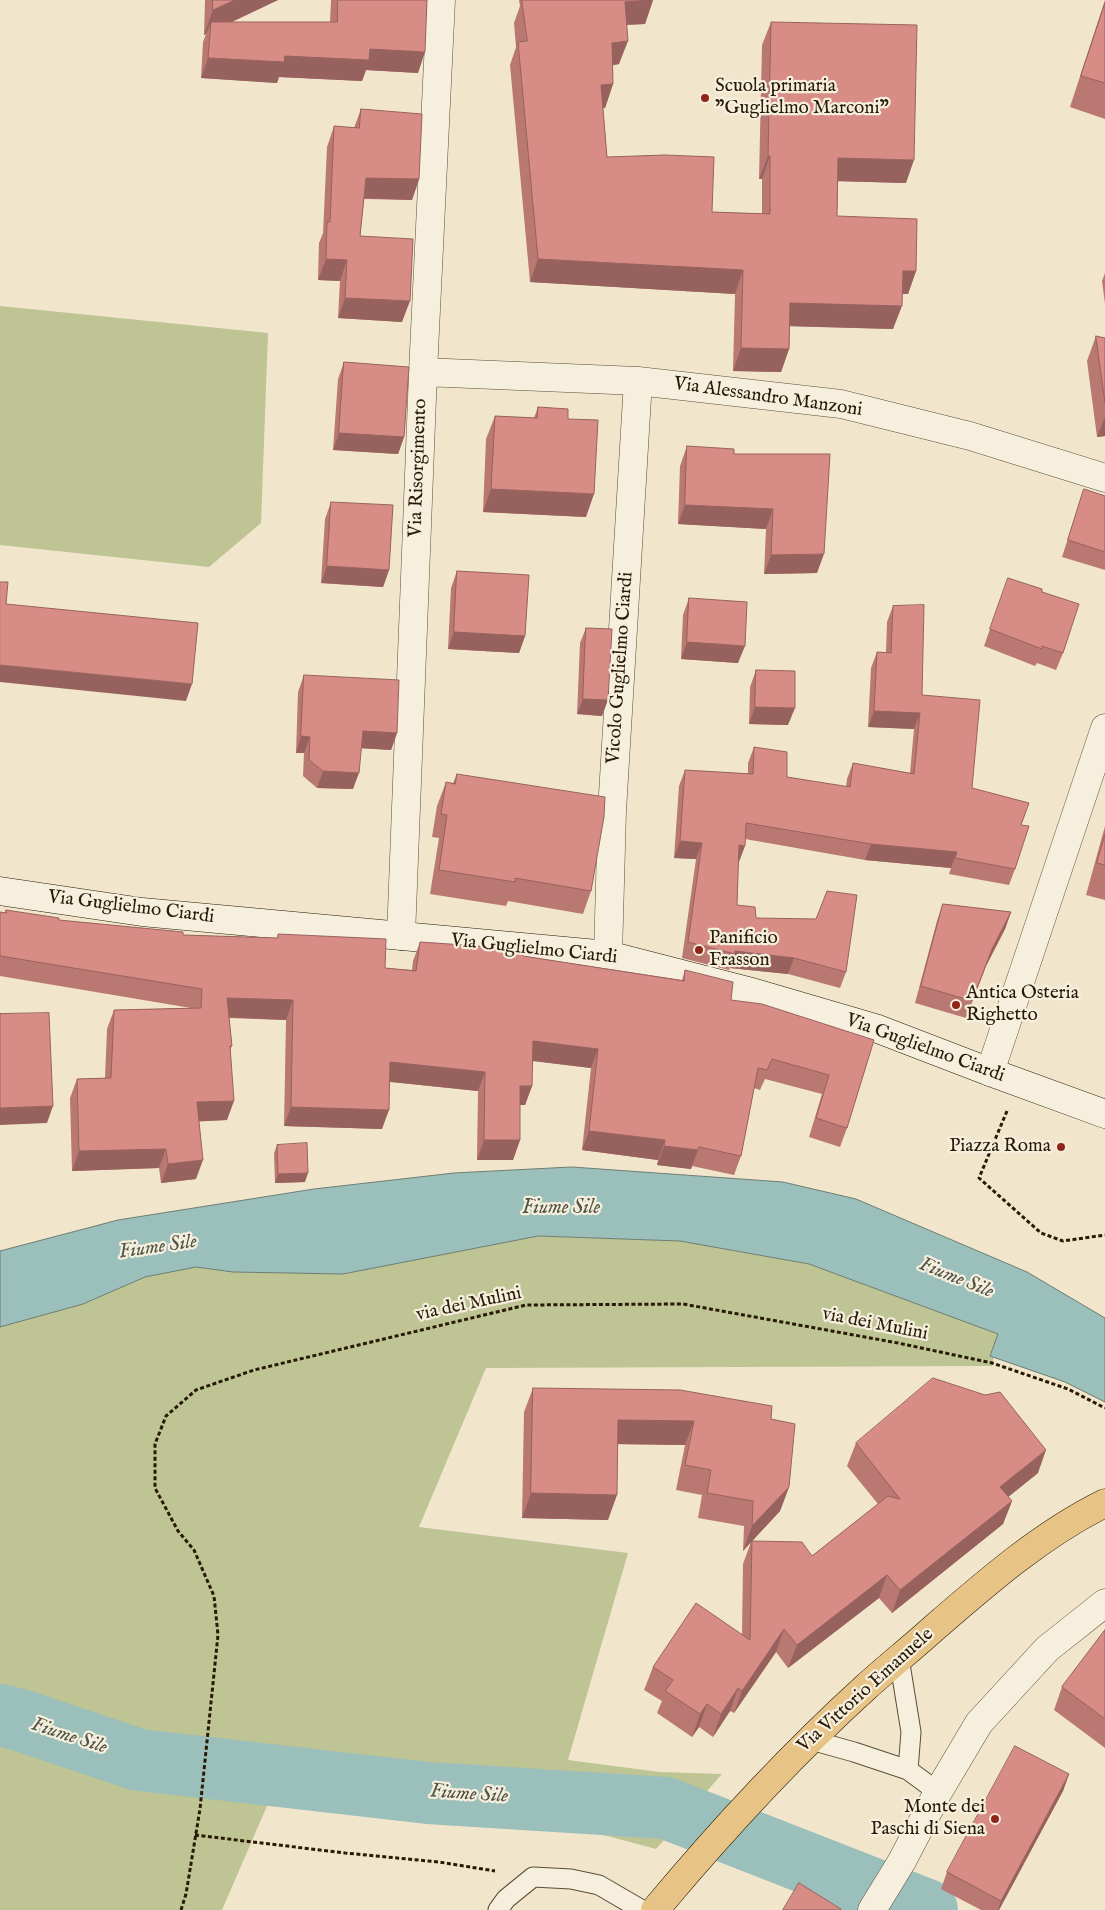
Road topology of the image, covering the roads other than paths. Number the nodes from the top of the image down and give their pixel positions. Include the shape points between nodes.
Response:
1 (441, 0) edge
2 (423, 372) junction
3 (638, 381) junction
4 (1105, 478) edge
5 (1105, 728) edge
6 (0, 891) edge
7 (401, 936) junction
8 (608, 955) junction
9 (990, 1072) junction
10 (1105, 1114) edge
11 (1105, 1503) edge
12 (1105, 1604) edge
13 (899, 1658) junction
14 (811, 1740) junction
15 (908, 1770) junction
16 (938, 1792) junction
17 (498, 1910) edge
18 (642, 1910) edge
19 (655, 1910) edge
20 (872, 1910) edge

1 - 2 street, Via Risorgimento
2 - 3 street, Via Alessandro Manzoni
2 - 7 street, Via Risorgimento
3 - 4 street, Via Alessandro Manzoni via 841,404 970,436
3 - 8 street, Vicolo Guglielmo Ciardi via 612,811
5 - 9 street
6 - 7 street, Via Guglielmo Ciardi via 142,912
7 - 8 street, Via Guglielmo Ciardi
8 - 9 street, Via Guglielmo Ciardi via 878,1029
9 - 10 street, Via Guglielmo Ciardi
11 - 13 main road, Via Vittorio Emanuele via 1082,1514 1009,1565
12 - 16 street via 1047,1649 979,1723
13 - 14 main road, Via Vittorio Emanuele
13 - 15 lane via 911,1732
14 - 15 lane
14 - 19 main road, Via Vittorio Emanuele via 686,1871
15 - 16 lane
16 - 20 street
17 - 18 lane via 506,1898 532,1877 571,1879 599,1885

